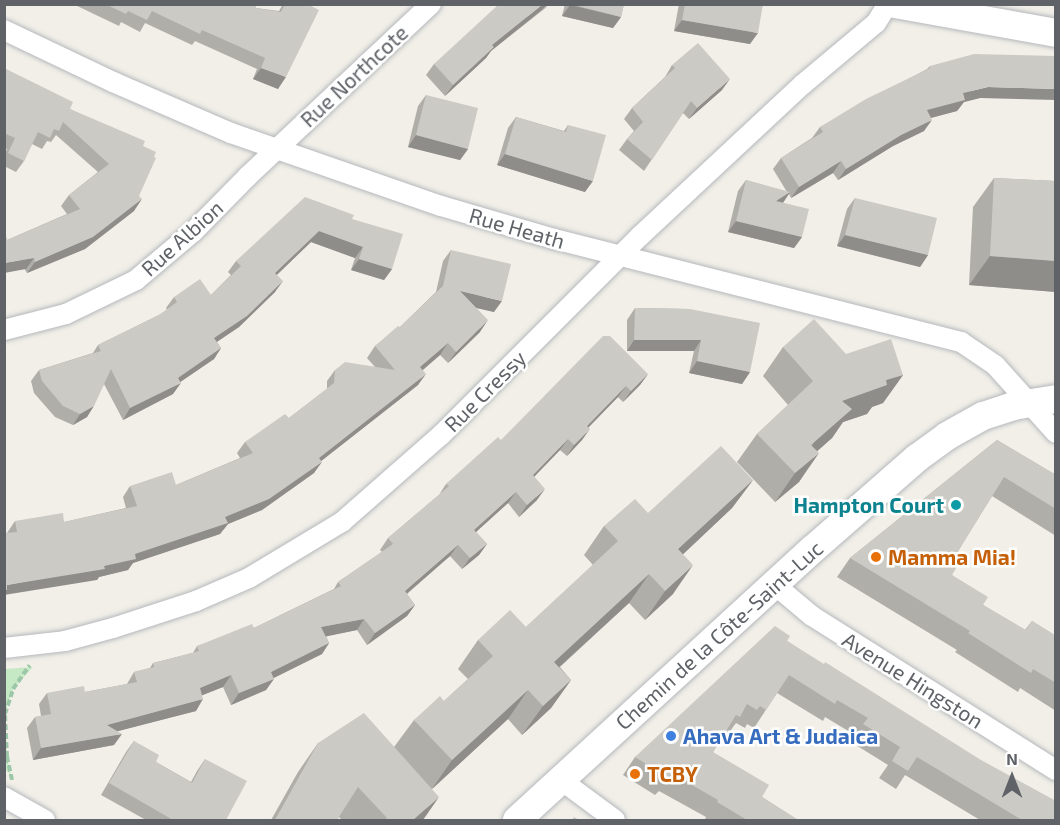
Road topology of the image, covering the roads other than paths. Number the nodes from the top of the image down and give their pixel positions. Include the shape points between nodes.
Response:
1 (431, 4) edge
2 (888, 4) edge
3 (895, 4) edge
4 (4, 30) edge
5 (1056, 33) edge
6 (278, 148) junction
7 (620, 255) junction
8 (4, 330) edge
9 (1043, 401) edge
10 (1056, 433) edge
11 (775, 585) junction
12 (4, 648) edge
13 (1056, 770) edge
14 (561, 780) junction
15 (9, 800) edge
16 (45, 820) edge
17 (517, 820) edge
18 (615, 820) edge

1 - 6 street, Rue Northcote
2 - 7 street, Rue Cressy via 876,23 802,85
3 - 5 main road
4 - 6 street, Rue Heath via 171,108
6 - 7 street, Rue Heath via 500,224
6 - 8 street, Rue Albion via 194,232 136,280 66,314
7 - 9 street, Rue Heath via 961,342
7 - 12 street, Rue Cressy via 441,435 342,522 311,543 227,588 162,613 65,641
9 - 10 street, Rue Heath
9 - 11 main road, Chemin de la Côte-Saint-Luc via 983,416 932,447
11 - 13 street, Avenue Hingston via 812,616
11 - 14 main road, Chemin de la Côte-Saint-Luc
14 - 17 main road, Chemin de la Côte-Saint-Luc
14 - 18 street
15 - 16 street

